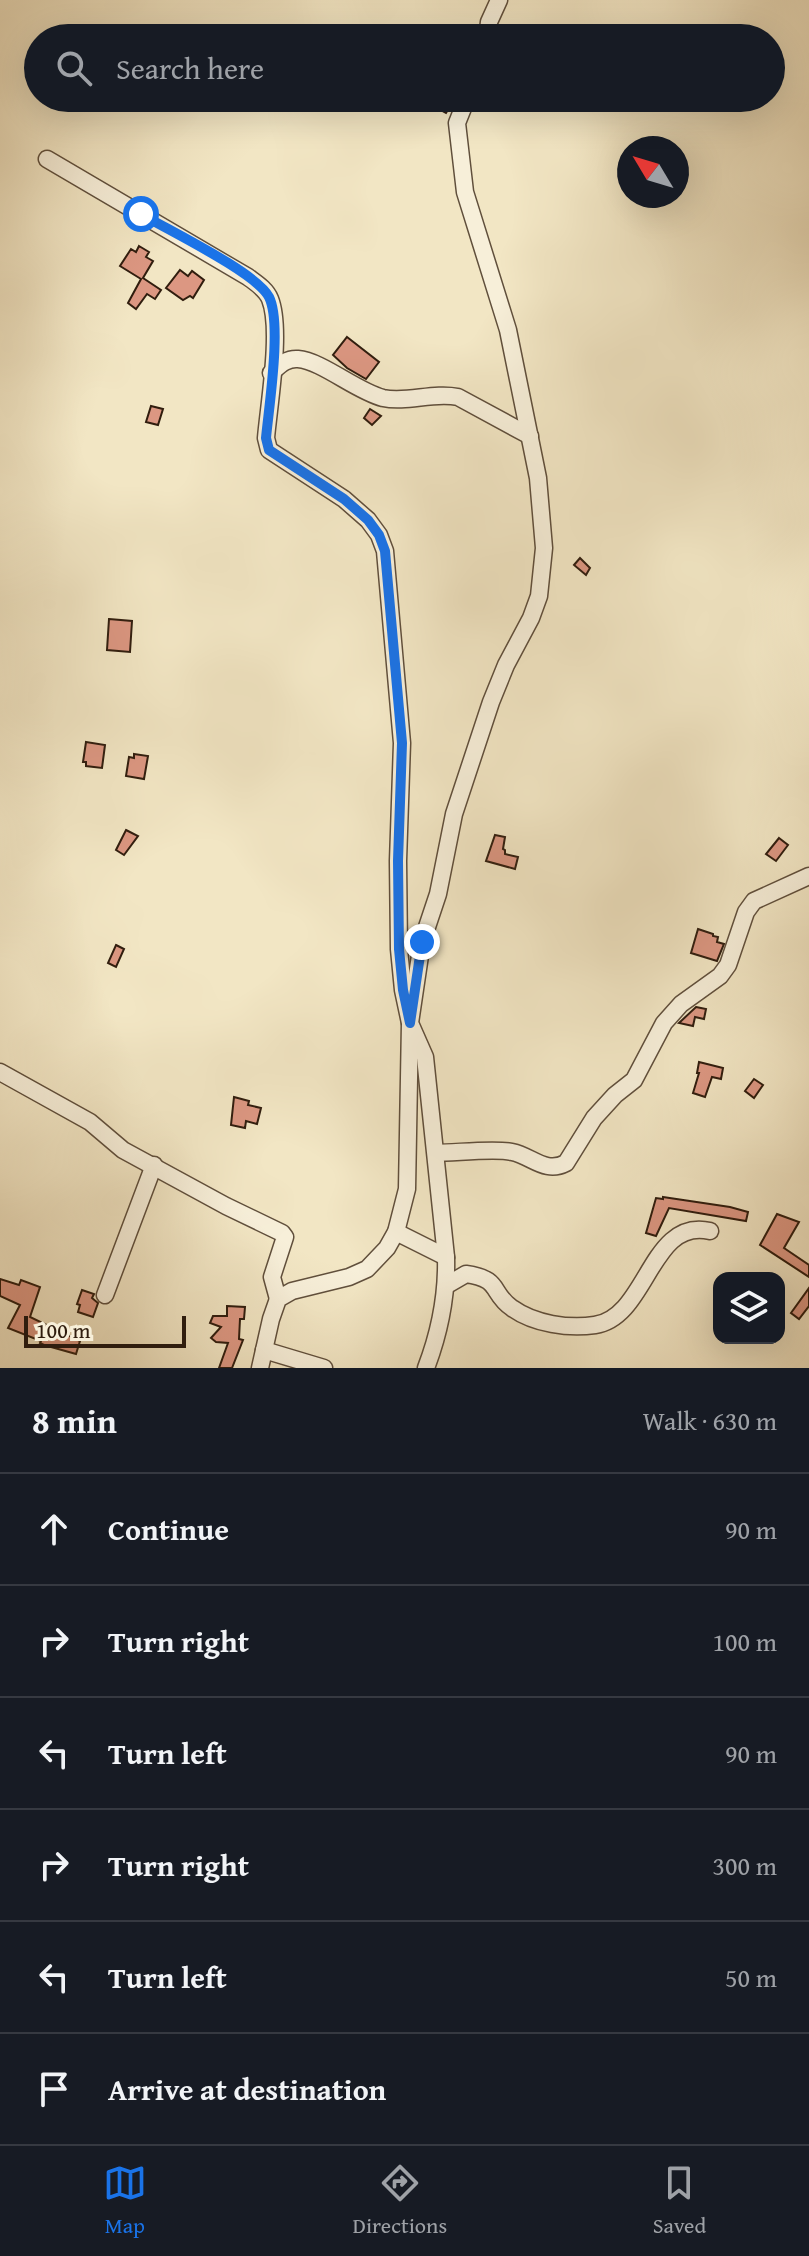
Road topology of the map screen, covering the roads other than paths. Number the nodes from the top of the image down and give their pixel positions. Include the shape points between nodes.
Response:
1 (499, 0) edge
2 (489, 24) edge
3 (461, 112) edge
4 (47, 159) dead end
5 (271, 373) junction
6 (530, 436) junction
7 (809, 876) edge
8 (410, 1023) junction
9 (0, 1072) edge
10 (436, 1153) junction
11 (154, 1165) junction
12 (710, 1231) dead end
13 (396, 1232) junction
14 (446, 1257) junction
15 (447, 1285) junction
16 (105, 1295) dead end
17 (278, 1299) junction
18 (264, 1350) junction
19 (260, 1368) edge
20 (324, 1368) edge
21 (426, 1368) edge

1 - 2 street
3 - 6 street via 457,123 465,192 508,330
4 - 5 street via 260,286 271,301
5 - 6 street via 284,362 300,359 386,399 458,397
5 - 8 street via 269,450 344,499 368,520 385,551 402,743 399,949
6 - 8 street via 544,548 539,596 491,702 454,814 422,942
7 - 10 street via 754,901 728,965 664,1023 634,1080 594,1118 566,1163 545,1167 511,1151
8 - 10 street via 425,1057
8 - 13 street via 407,1189
9 - 11 street
10 - 14 street
11 - 16 street
11 - 17 street via 282,1233 272,1277
12 - 15 street via 697,1228 675,1239 650,1265 626,1309 599,1325 578,1327 529,1318 509,1307 495,1285 481,1276 466,1274
13 - 14 street
13 - 17 street via 367,1269
14 - 15 street
15 - 21 street
17 - 18 street
18 - 19 street
18 - 20 street

